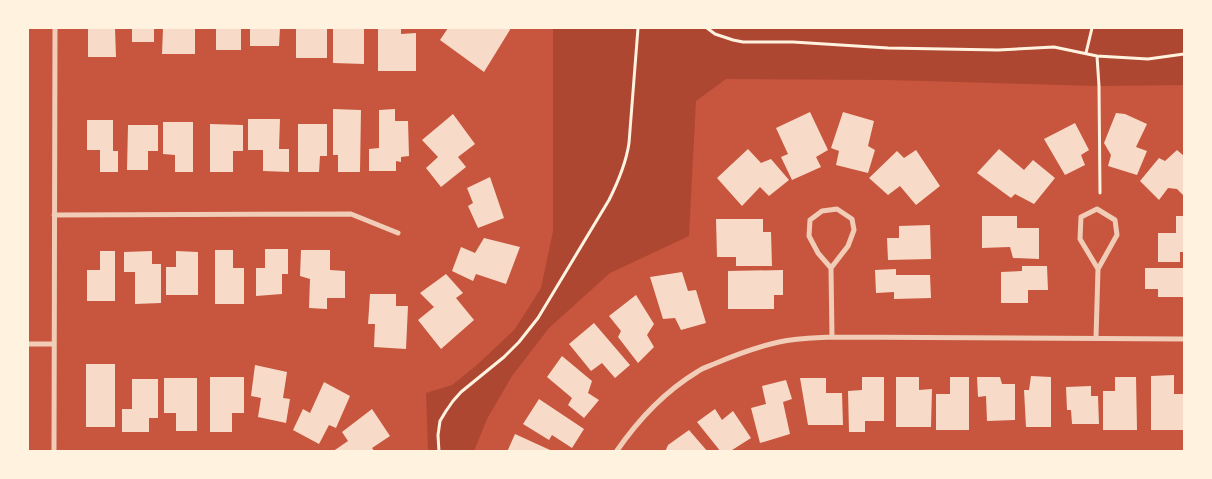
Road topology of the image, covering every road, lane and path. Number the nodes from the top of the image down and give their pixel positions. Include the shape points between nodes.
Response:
1 (55, 28) edge
2 (638, 28) edge
3 (707, 28) edge
4 (1092, 28) edge
5 (1086, 52) junction
6 (1184, 54) edge
7 (1097, 56) junction
8 (1100, 193) dead end
9 (54, 215) junction
10 (398, 233) dead end
11 (831, 268) junction
12 (1098, 269) junction
13 (832, 337) junction
14 (1096, 338) junction
15 (1184, 339) edge
16 (28, 344) edge
17 (54, 344) junction
18 (54, 452) edge
19 (439, 452) edge
20 (616, 452) edge

1 - 9 street
2 - 19 path via 627,156 609,200 538,318 519,342 461,392 446,411 440,421
3 - 5 path via 715,34 743,42 943,50 1054,47
4 - 5 path
5 - 7 path
6 - 7 path via 1148,59
7 - 8 path
9 - 10 street via 351,214
9 - 17 street
11 - 11 street via 809,236 810,220 822,211 837,210 852,218 854,230 848,246
11 - 13 street
12 - 12 street via 1117,235 1115,220 1097,210 1081,218 1080,240
12 - 14 street
13 - 14 street
13 - 20 street via 803,338 755,348 698,371 652,406
14 - 15 street
16 - 17 street
17 - 18 street

